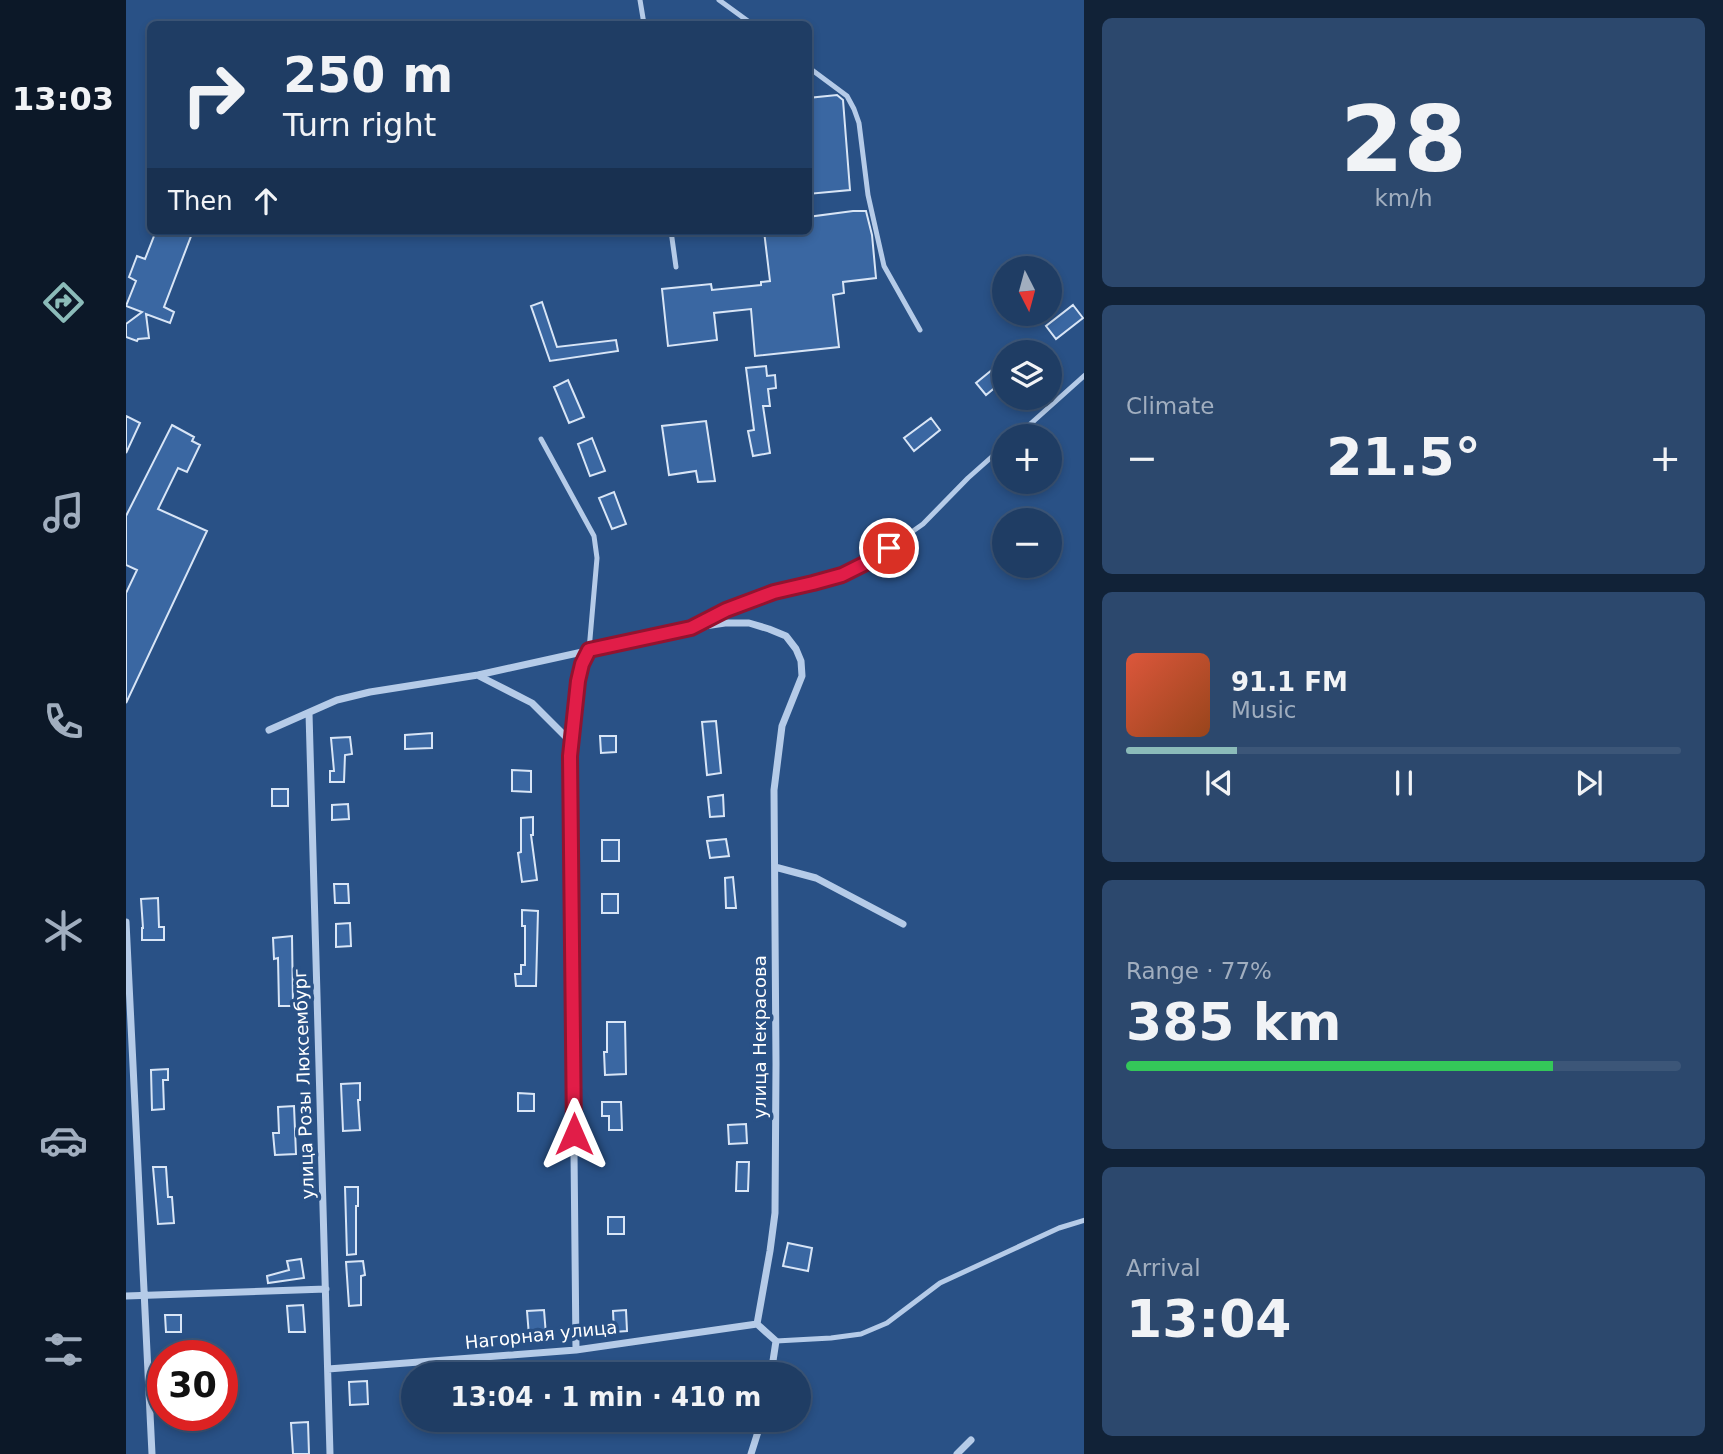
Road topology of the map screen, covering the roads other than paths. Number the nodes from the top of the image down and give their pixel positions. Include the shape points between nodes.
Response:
1 (640, 0) edge
2 (719, 0) edge
3 (644, 21) edge
4 (748, 21) edge
5 (812, 70) edge
6 (672, 235) edge
7 (676, 267) dead end
8 (920, 330) dead end
9 (1084, 375) edge
10 (1030, 424) edge
11 (541, 439) dead end
12 (992, 457) edge
13 (691, 628) junction
14 (589, 650) junction
15 (478, 675) junction
16 (309, 713) junction
17 (269, 730) dead end
18 (571, 742) junction
19 (775, 867) junction
20 (126, 922) edge
21 (904, 924) dead end
22 (1084, 1220) edge
23 (326, 1289) junction
24 (144, 1295) junction
25 (126, 1296) edge
26 (757, 1324) junction
27 (776, 1341) junction
28 (576, 1350) junction
29 (773, 1362) edge
30 (328, 1370) junction
31 (758, 1432) edge
32 (971, 1440) dead end
33 (152, 1454) edge
34 (330, 1454) edge
35 (751, 1454) edge
36 (957, 1454) edge

1 - 3 lane
2 - 4 lane
5 - 8 lane via 846,96 855,109 884,266
6 - 7 lane
9 - 10 lane
11 - 14 lane via 594,536 597,558
12 - 13 lane via 923,524 872,560 842,575 726,610
13 - 14 street, улица Некрасова
13 - 19 street, улица Некрасова via 725,623 769,629 786,636 802,661 802,676 782,726 776,765
14 - 15 street, улица Некрасова
14 - 18 street via 578,681
15 - 16 street, улица Некрасова via 370,692
15 - 18 street via 532,703
16 - 17 street, улица Некрасова
16 - 23 street, улица Розы Люксембург
18 - 28 street
19 - 21 street via 816,878
19 - 26 street, улица Некрасова via 775,1213
20 - 24 street
22 - 27 lane via 940,1283 887,1323 861,1334
23 - 24 street
23 - 30 street, улица Розы Люксембург
24 - 25 street
24 - 33 street
26 - 27 street
26 - 28 street, Нагорная улица
27 - 29 street
28 - 30 street, Нагорная улица
30 - 34 street, улица Розы Люксембург
31 - 35 street
32 - 36 street

